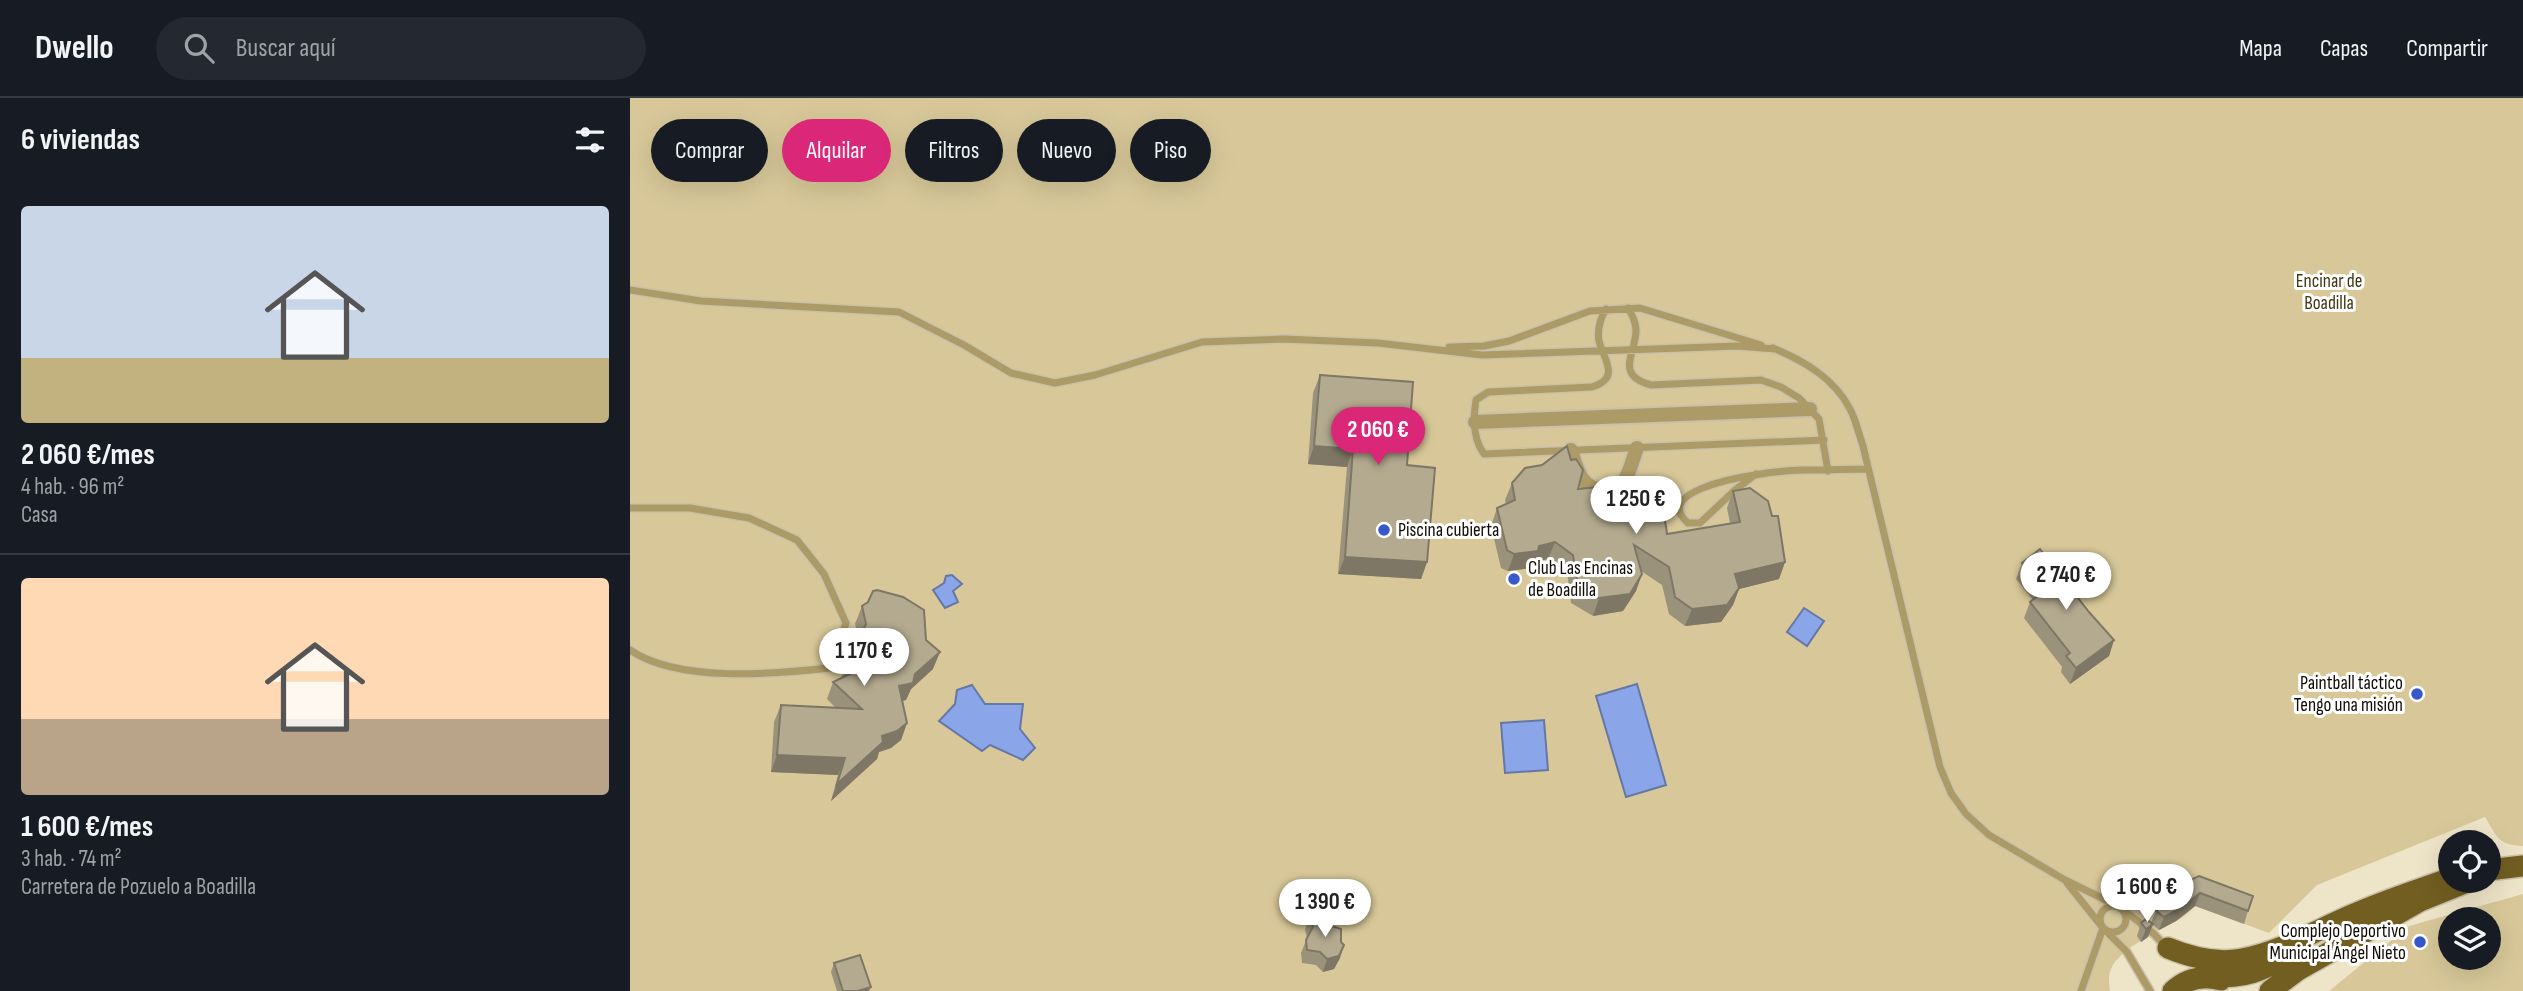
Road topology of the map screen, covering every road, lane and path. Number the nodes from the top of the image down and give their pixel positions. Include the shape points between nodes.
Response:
1 (630, 290) edge
2 (1628, 308) junction
3 (1605, 309) junction
4 (1427, 348) junction
5 (1775, 349) junction
6 (1630, 350) junction
7 (1604, 352) junction
8 (1811, 410) junction
9 (1475, 422) junction
10 (1824, 440) junction
11 (1637, 448) junction
12 (1571, 450) junction
13 (1868, 469) junction
14 (1828, 471) junction
15 (1756, 474) junction
16 (630, 508) edge
17 (826, 642) dead end
18 (837, 647) junction
19 (630, 650) edge
20 (2065, 880) junction
21 (2438, 883) edge
22 (2438, 884) edge
23 (2440, 893) edge
24 (2120, 907) junction
25 (2103, 928) junction
26 (2168, 948) junction
27 (2196, 972) junction
28 (2081, 991) edge
29 (2150, 991) edge
30 (2173, 991) edge
31 (2237, 991) edge
32 (2270, 991) edge

1 - 4 lane via 701,301 899,312 1011,373 1055,383 1202,342 1284,339
2 - 3 lane
2 - 5 lane
2 - 6 lane via 1636,329
3 - 4 lane via 1590,310 1509,341
3 - 7 lane via 1598,331
4 - 7 lane via 1482,355
5 - 6 lane
5 - 13 lane via 1812,366 1833,385 1850,410
6 - 7 lane
6 - 8 lane via 1630,367 1640,382 1761,380 1799,398
7 - 9 lane via 1609,372 1601,384 1488,392 1476,400
8 - 9 street
8 - 10 lane via 1819,419
9 - 12 lane via 1477,444 1484,454
10 - 11 lane
10 - 14 lane
11 - 12 lane
11 - 12 street via 1622,484 1611,490 1588,486
13 - 14 lane
13 - 20 lane via 1940,767 1951,793 1989,835
14 - 15 lane
15 - 15 lane via 1681,498 1679,515 1688,523 1700,523
16 - 18 lane via 690,508 750,518 797,540 824,574 846,623
17 - 18 lane
18 - 19 lane via 830,668 779,673 672,667 645,661
20 - 24 lane
20 - 25 lane
21 - 26 main road via 2241,960 2219,961
22 - 27 main road via 2254,974 2233,978
23 - 32 main road via 2298,970
24 - 25 lane via 2102,911 2099,920
24 - 25 lane via 2126,920 2122,929
24 - 26 lane
25 - 28 lane
25 - 29 lane via 2127,952
26 - 27 lane
27 - 30 main road
27 - 31 main road

